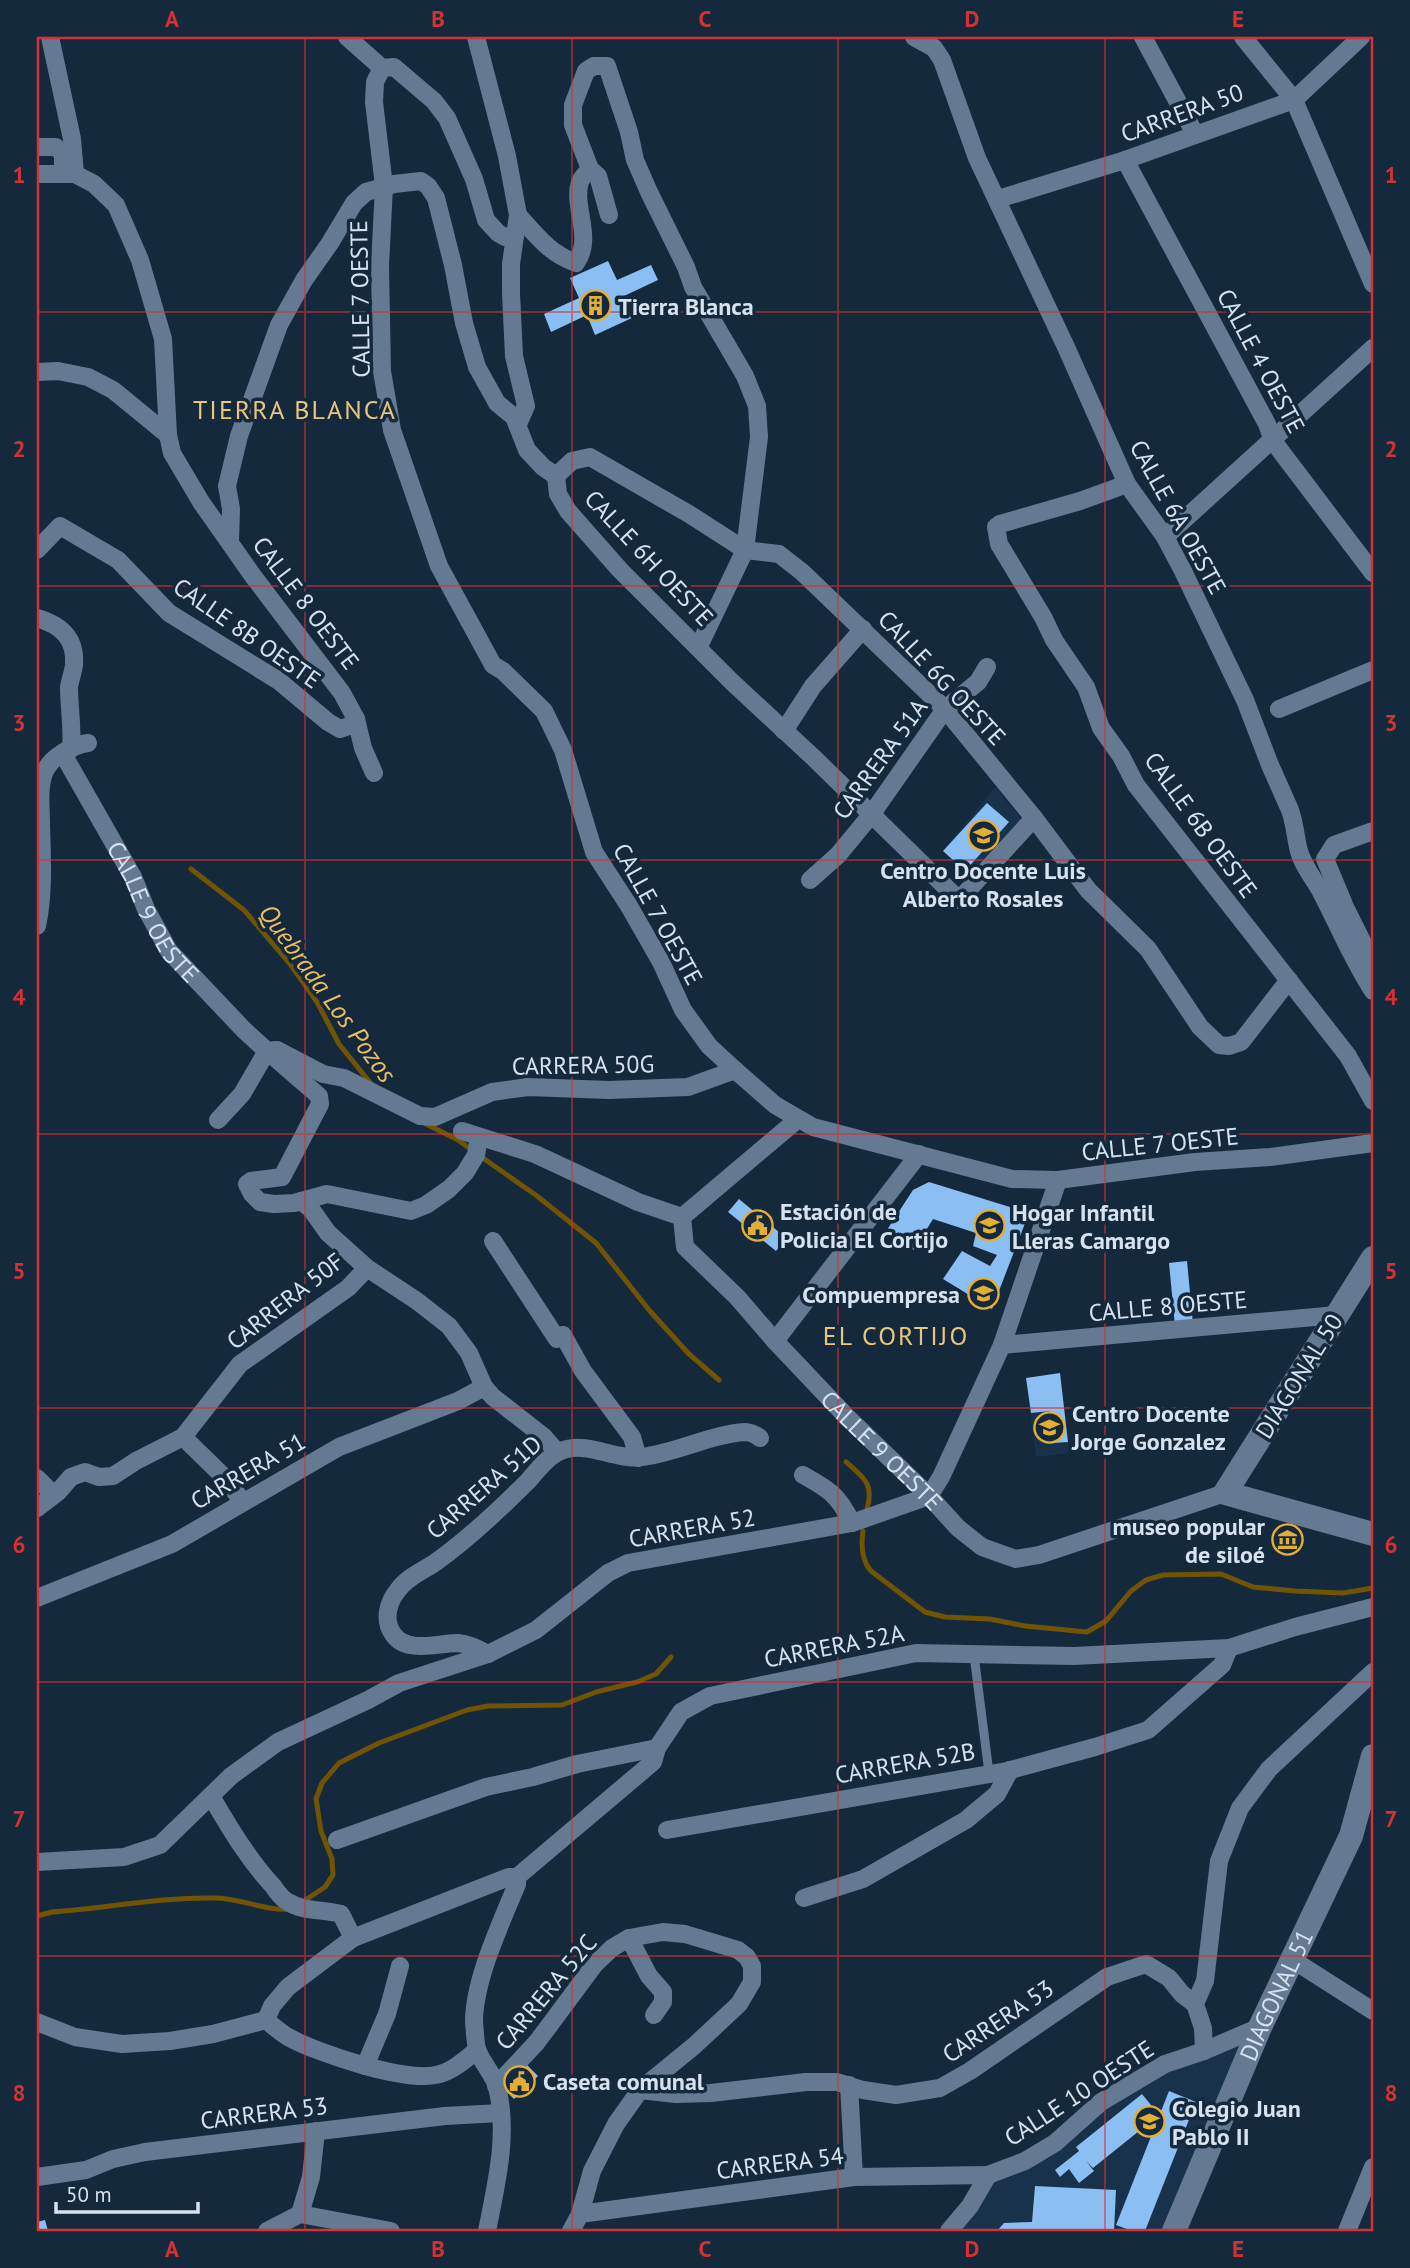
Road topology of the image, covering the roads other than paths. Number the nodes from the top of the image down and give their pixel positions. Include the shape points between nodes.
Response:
1 (50, 37) edge
2 (347, 37) edge
3 (476, 37) edge
4 (914, 37) edge
5 (1143, 37) edge
6 (1243, 37) edge
7 (1361, 37) edge
8 (382, 68) junction
9 (1294, 100) junction
10 (1195, 134) junction
11 (37, 147) edge
12 (1125, 160) junction
13 (590, 169) junction
14 (69, 173) junction
15 (37, 174) edge
16 (384, 186) junction
17 (998, 199) junction
18 (518, 215) junction
19 (608, 215) dead end
20 (515, 236) junction
21 (1373, 284) edge
22 (1373, 348) edge
23 (37, 372) edge
24 (518, 424) junction
25 (168, 435) junction
26 (1273, 441) junction
27 (556, 476) junction
28 (1127, 484) junction
29 (227, 486) junction
30 (198, 496) junction
31 (1164, 537) junction
32 (230, 542) junction
33 (37, 550) edge
34 (745, 550) junction
35 (1373, 573) edge
36 (37, 618) edge
37 (863, 629) junction
38 (699, 646) junction
39 (987, 667) dead end
40 (1373, 670) edge
41 (945, 709) junction
42 (1279, 709) dead end
43 (356, 719) junction
44 (784, 731) junction
45 (74, 748) junction
46 (374, 773) dead end
47 (871, 815) junction
48 (1034, 818) junction
49 (1373, 831) edge
50 (810, 880) dead end
51 (37, 926) edge
52 (1373, 963) edge
53 (1289, 979) junction
54 (1373, 991) edge
55 (267, 1051) junction
56 (735, 1070) junction
57 (1373, 1101) edge
58 (435, 1117) joint
59 (798, 1119) junction
60 (218, 1120) dead end
61 (461, 1132) dead end
62 (479, 1137) junction
63 (1373, 1143) edge
64 (919, 1154) junction
65 (1058, 1181) junction
66 (301, 1202) junction
67 (682, 1217) junction
68 (494, 1241) dead end
69 (1373, 1258) edge
70 (367, 1268) junction
71 (1337, 1315) junction
72 (775, 1341) junction
73 (1002, 1345) junction
74 (484, 1387) junction
75 (183, 1437) junction
76 (760, 1438) dead end
77 (557, 1452) junction
78 (638, 1458) junction
79 (803, 1475) dead end
80 (37, 1478) edge
81 (1225, 1493) junction
82 (54, 1495) junction
83 (929, 1496) junction
84 (243, 1502) junction
85 (37, 1508) edge
86 (852, 1523) junction
87 (1373, 1534) edge
88 (37, 1598) edge
89 (1373, 1607) edge
90 (1229, 1648) junction
91 (488, 1654) junction
92 (974, 1655) junction
93 (1373, 1672) edge
94 (657, 1748) junction
95 (1373, 1756) edge
96 (1010, 1770) junction
97 (989, 1773) junction
98 (211, 1796) junction
99 (667, 1830) dead end
100 (338, 1840) dead end
101 (37, 1862) edge
102 (517, 1877) junction
103 (804, 1898) dead end
104 (353, 1938) junction
105 (629, 1938) junction
106 (1293, 1960) junction
107 (400, 1966) dead end
108 (1195, 2004) junction
109 (1373, 2011) edge
110 (654, 2015) dead end
111 (266, 2020) junction
112 (37, 2022) edge
113 (1260, 2027) junction
114 (477, 2050) junction
115 (1204, 2051) junction
116 (365, 2066) junction
117 (849, 2085) junction
118 (496, 2086) junction
119 (640, 2090) junction
120 (500, 2113) junction
121 (316, 2131) junction
122 (1373, 2167) edge
123 (988, 2175) junction
124 (37, 2177) edge
125 (854, 2177) junction
126 (300, 2214) junction
127 (580, 2214) junction
128 (267, 2231) edge
129 (391, 2231) edge
130 (487, 2231) edge
131 (571, 2231) edge
132 (949, 2231) edge
133 (1174, 2231) edge
134 (1346, 2231) edge

1 - 14 street via 72,139
2 - 8 street
3 - 18 street
4 - 17 street, CALLE 6A OESTE via 934,48 942,60 977,158
5 - 10 street
6 - 9 street
7 - 9 street, CARRERA 50
8 - 16 street, CALLE 7 OESTE via 375,82 374,102
8 - 20 street via 394,67 447,118 486,220 505,237
9 - 10 street, CARRERA 50
9 - 21 street
10 - 12 street, CARRERA 50
11 - 14 street via 56,147
12 - 17 street, CARRERA 50
12 - 26 street, CALLE 4 OESTE
13 - 18 street via 579,184 582,254 576,263 552,252
13 - 19 street via 598,176
13 - 34 street via 573,125 573,105 586,71 607,66 649,192 693,287 745,376 757,406 759,437
14 - 15 street
14 - 25 street via 94,184 116,205 140,260 163,339
16 - 24 street, CALLE 6H OESTE via 421,181 428,186 440,211 477,367 497,403
16 - 29 street via 366,192 354,203 284,316 239,436
16 - 56 street, CALLE 7 OESTE via 382,371 392,430 439,566 493,665 544,710 564,750 594,852 661,962 683,1010 709,1046
17 - 28 street, CALLE 6A OESTE
18 - 20 street
20 - 24 street via 511,264 514,356 526,406
22 - 26 street
23 - 25 street via 88,377 113,390
24 - 27 street, CALLE 6H OESTE via 527,450
25 - 30 street, CALLE 8 OESTE via 172,453
26 - 31 street
26 - 35 street, CALLE 4 OESTE
27 - 34 street, CALLE 6G OESTE via 572,461 590,457
27 - 38 street, CALLE 6H OESTE via 558,494 568,511 620,570
28 - 31 street, CALLE 6A OESTE
28 - 53 street, CALLE 6B OESTE via 996,527 999,544 1086,687 1101,728 1136,785
29 - 30 street
29 - 32 street
30 - 32 street, CALLE 8 OESTE
31 - 54 street, CALLE 6A OESTE via 1245,700 1290,810 1306,867
32 - 43 street, CALLE 8 OESTE via 342,692
33 - 43 street, CALLE 8B OESTE via 60,526 118,561 169,613 279,681 328,722 340,729
34 - 37 street, CALLE 6G OESTE via 779,554
34 - 38 street
36 - 45 street via 56,624 72,647 69,686
37 - 41 street, CALLE 6G OESTE
37 - 44 street via 813,686
38 - 44 street, CALLE 6H OESTE
39 - 41 street, CARRERA 51A via 978,682
40 - 42 street
41 - 47 street, CARRERA 51A
41 - 48 street, CALLE 6G OESTE
43 - 46 street, CALLE 8 OESTE
44 - 47 street, CALLE 6H OESTE
45 - 51 street via 52,759 44,772
45 - 55 street, CALLE 9 OESTE via 169,951
47 - 48 street, CALLE 6H OESTE via 959,900
47 - 50 street, CARRERA 51A
48 - 53 street, CALLE 6G OESTE via 1088,890 1148,949 1200,1027 1219,1045 1241,1042
49 - 52 street via 1335,845 1325,859
53 - 57 street, CALLE 6B OESTE via 1348,1056
55 - 58 street, CALLE 9 OESTE via 277,1050 421,1116
55 - 60 street via 242,1094
55 - 66 street, CALLE 9 OESTE via 319,1096 320,1104 282,1177 247,1184 260,1202
56 - 58 street, CARRERA 50G via 688,1087 528,1087 492,1092
56 - 59 street, CALLE 7 OESTE
59 - 64 street, CALLE 7 OESTE via 813,1127
59 - 67 street
61 - 62 street
62 - 66 street via 477,1155 465,1173 449,1189 411,1211 327,1194
62 - 67 street via 535,1154 638,1202
63 - 65 street, CALLE 7 OESTE
64 - 65 street, CALLE 7 OESTE via 1012,1179
64 - 72 street
65 - 73 street
66 - 70 street
67 - 72 street, CALLE 9 OESTE via 685,1247
68 - 78 street via 632,1437
69 - 71 street, DIAGONAL 50
70 - 74 street via 449,1326 469,1353
70 - 75 street, CARRERA 50F via 348,1288 240,1364
71 - 73 street, CALLE 8 OESTE
71 - 81 street, DIAGONAL 50
72 - 83 street, CALLE 9 OESTE
73 - 83 street
74 - 77 street
74 - 84 street, CARRERA 51 via 340,1447
75 - 82 street, CARRERA 50F via 113,1476 85,1472 71,1477
75 - 84 street
76 - 78 street, CARRERA 51D via 747,1432
77 - 78 street, CARRERA 51D via 577,1446
77 - 91 street, CARRERA 51D via 457,1544 398,1589 388,1606 393,1635 405,1644 460,1643
79 - 86 street via 841,1501
80 - 82 street
81 - 83 street, CALLE 9 OESTE via 1016,1559 982,1547
81 - 87 street
82 - 85 street, CARRERA 50F
83 - 86 street, CARRERA 52
84 - 88 street, CARRERA 51 via 172,1544
86 - 91 street, CARRERA 52 via 628,1563 608,1573 540,1628
89 - 90 street, CARRERA 52A
90 - 92 street, CARRERA 52A via 1074,1656
90 - 96 street, CARRERA 52B via 1222,1665 1148,1730
91 - 98 street, CARRERA 52 via 399,1683 278,1742
92 - 94 street, CARRERA 52A via 916,1653 710,1696 681,1712
92 - 97 lane
93 - 108 street via 1269,1769 1240,1808 1219,1861 1205,1981
94 - 100 street via 486,1787
94 - 102 street via 653,1762
95 - 106 street, DIAGONAL 51 via 1351,1836
96 - 97 street, CARRERA 52B
96 - 103 street via 997,1794 966,1820 863,1879
97 - 99 street, CARRERA 52B
98 - 101 street, CARRERA 52 via 160,1845 147,1851 124,1857
98 - 104 street via 260,1872 286,1901 304,1909 341,1914
102 - 104 street
102 - 114 street via 476,1997
104 - 111 street via 288,1987
105 - 110 street via 663,1992 663,2002
105 - 118 street, CARRERA 52C via 595,1964 537,2042
105 - 119 street, CARRERA 52C via 663,1932 685,1934 738,1950 752,1966 752,1982 739,2004
106 - 109 street
106 - 113 street, DIAGONAL 51
107 - 116 street via 387,2014
108 - 115 street
108 - 117 street, CARRERA 53 via 1169,1978 1146,1964 1133,1967 1107,1977 940,2088 896,2095
111 - 112 street via 213,2034 122,2044 75,2037
111 - 116 street, CARRERA 52C via 297,2041
113 - 115 street, CALLE 10 OESTE
113 - 133 street, DIAGONAL 51
114 - 116 street, CARRERA 52C via 438,2075 393,2074
114 - 118 street
115 - 123 street, CALLE 10 OESTE via 1165,2064 1101,2102 1055,2143
117 - 119 street, CARRERA 53 via 806,2082 676,2094
117 - 125 street
118 - 120 street
119 - 127 street via 592,2171
120 - 121 street, CARRERA 53
120 - 130 street via 501,2145
121 - 124 street, CARRERA 53 via 145,2152 86,2170
121 - 126 street via 311,2177
122 - 134 street
123 - 125 street, CARRERA 54
123 - 132 street, CALLE 10 OESTE
125 - 127 street, CARRERA 54
126 - 128 street
126 - 129 street
127 - 131 street

